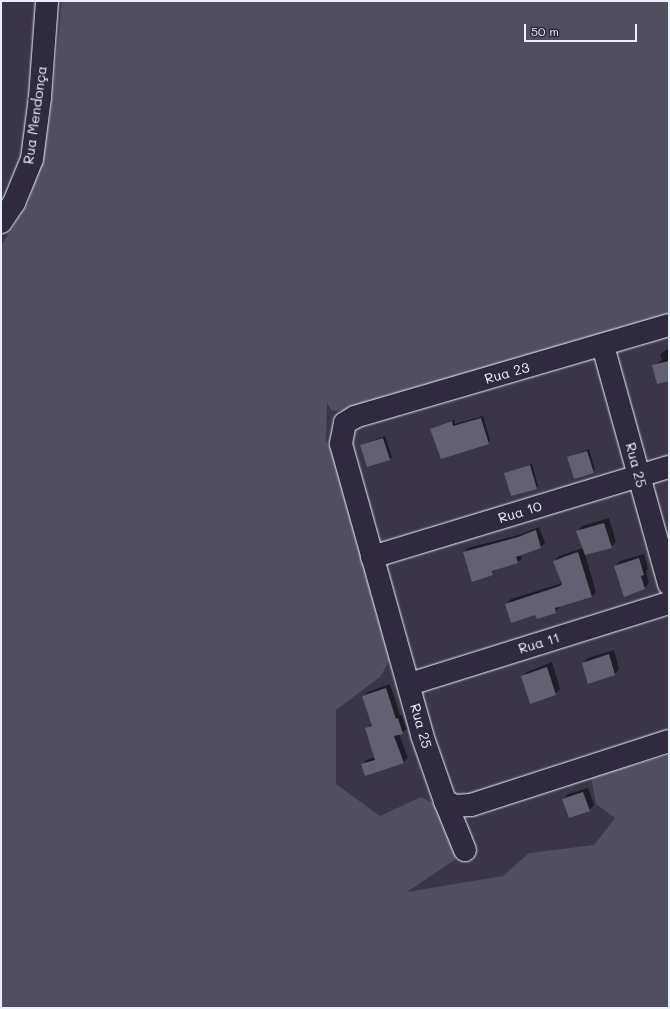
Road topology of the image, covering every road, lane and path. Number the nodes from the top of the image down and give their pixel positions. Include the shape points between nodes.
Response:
1 (47, 1) edge
2 (1, 222) edge
3 (669, 325) edge
4 (603, 346) junction
5 (345, 423) joint
6 (669, 467) edge
7 (639, 476) junction
8 (372, 557) junction
9 (669, 584) edge
10 (669, 603) edge
11 (410, 684) junction
12 (669, 741) edge
13 (445, 801) junction
14 (465, 850) dead end

1 - 2 street, Rua Mendonça via 40,97 32,159 14,203
3 - 4 street, Rua 23
4 - 5 street, Rua 23 via 355,417
4 - 7 street, Rua 25
5 - 8 street, Rua 25 via 341,444
6 - 7 street, Rua 10
7 - 8 street, Rua 10
7 - 9 street, Rua 25
8 - 11 street, Rua 25
10 - 11 street, Rua 11
11 - 13 street, Rua 25 via 422,735
12 - 13 street via 471,805 455,806
13 - 14 street, Rua 25

